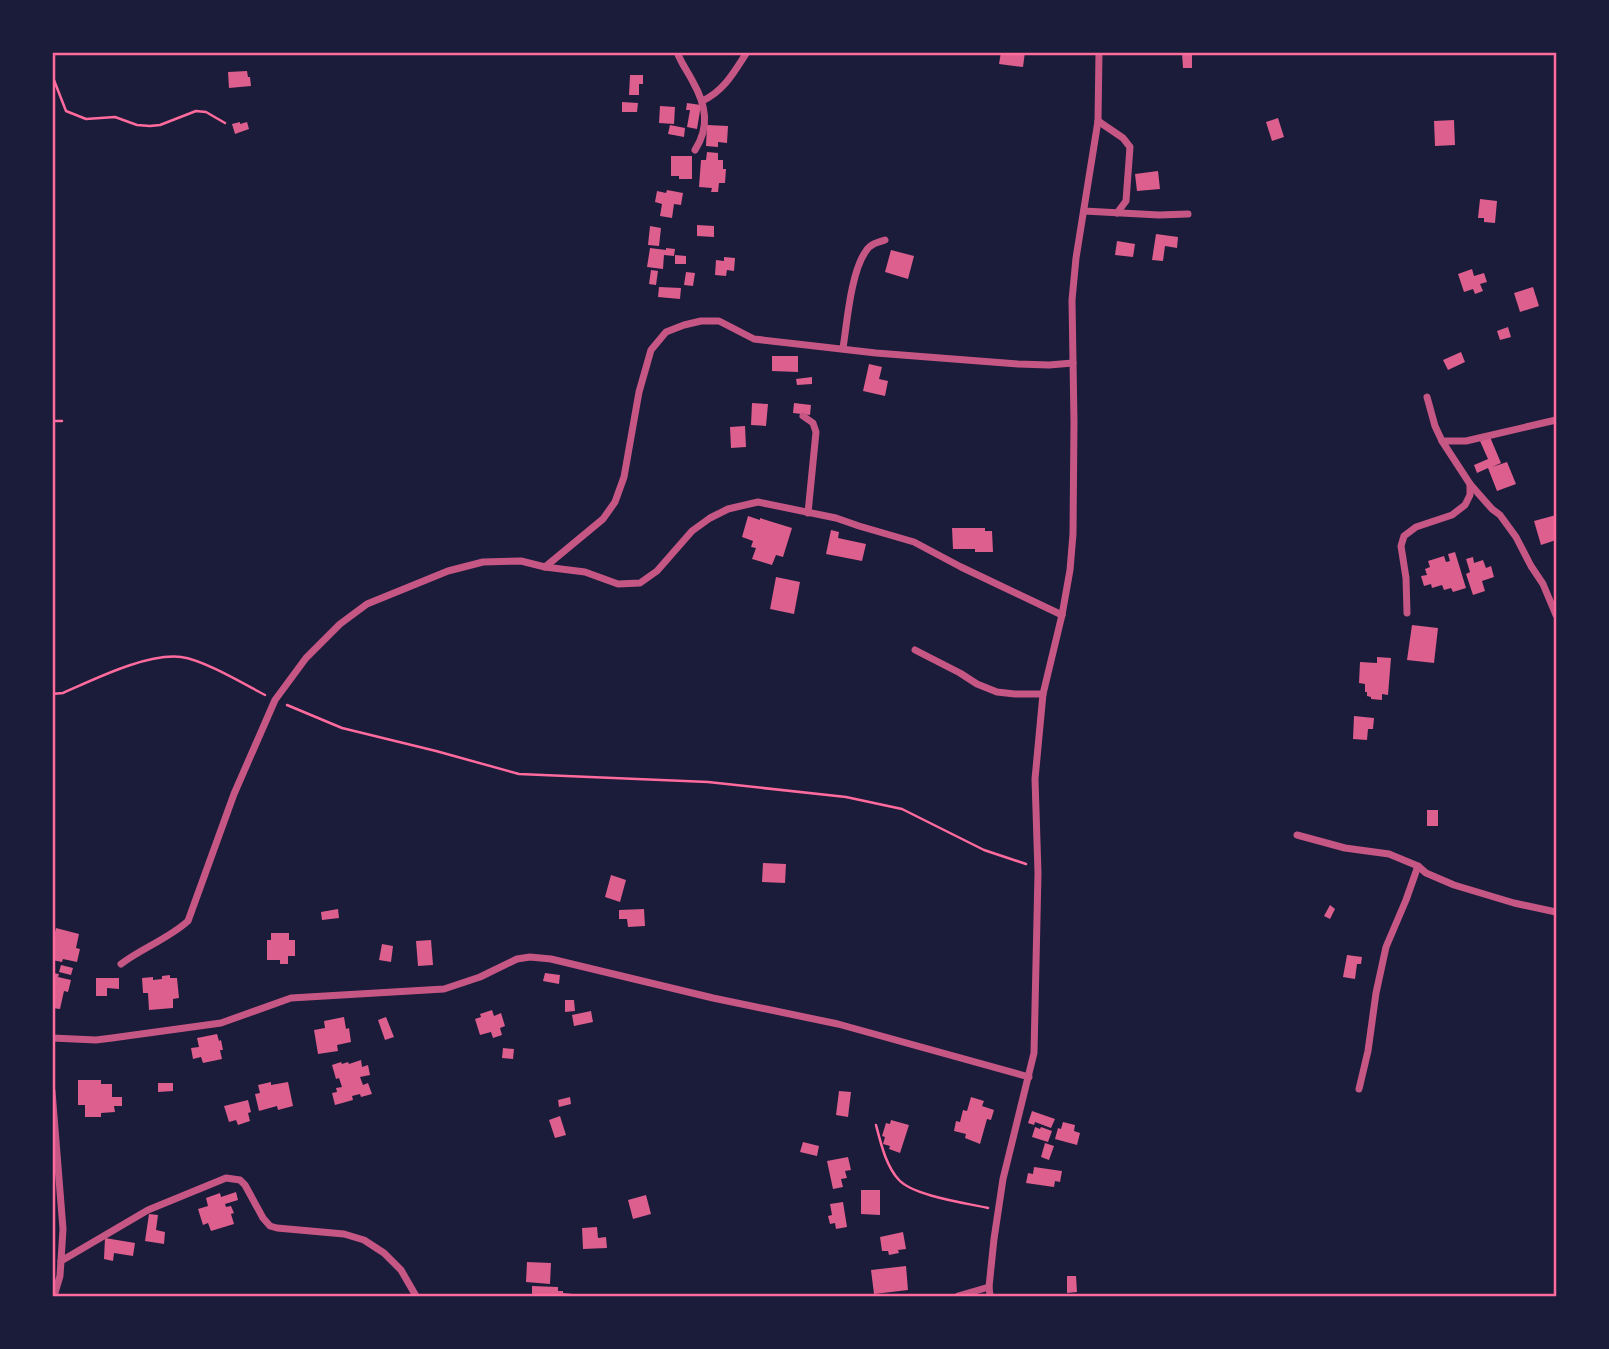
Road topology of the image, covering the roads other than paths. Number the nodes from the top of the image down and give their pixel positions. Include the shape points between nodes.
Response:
1 (677, 52) edge
2 (747, 52) edge
3 (1099, 52) edge
4 (702, 101) junction
5 (1098, 121) junction
6 (695, 150) dead end
7 (1084, 211) junction
8 (1117, 213) junction
9 (1188, 214) dead end
10 (885, 240) dead end
11 (843, 348) junction
12 (1073, 363) junction
13 (1427, 397) dead end
14 (803, 416) dead end
15 (1556, 420) edge
16 (1442, 441) junction
17 (1470, 484) junction
18 (808, 513) junction
19 (545, 567) junction
20 (1407, 613) dead end
21 (1062, 615) junction
22 (1556, 615) edge
23 (915, 650) dead end
24 (1043, 694) junction
25 (1297, 835) dead end
26 (1418, 866) junction
27 (1556, 912) edge
28 (121, 964) dead end
29 (52, 1038) edge
30 (1029, 1077) junction
31 (52, 1090) edge
32 (1359, 1090) dead end
33 (61, 1261) junction
34 (989, 1287) junction
35 (54, 1297) edge
36 (416, 1297) edge
37 (958, 1297) edge
38 (990, 1297) edge

1 - 4 street
2 - 4 street via 727,83
3 - 5 street
4 - 6 street via 706,116
5 - 7 street
5 - 8 street via 1130,147 1126,201
7 - 8 street
7 - 12 street via 1072,300
8 - 9 street
10 - 11 street via 866,249 861,261
11 - 12 street via 1018,364
11 - 19 street via 754,339 719,321 701,321 666,332 651,350 615,502 603,519
12 - 21 street via 1073,534
13 - 16 street
14 - 18 street via 816,432
15 - 16 street via 1466,441
16 - 17 street
17 - 20 street via 1465,505 1404,536
17 - 22 street via 1516,537
18 - 19 street via 758,502 728,509 692,531 657,571 640,583 618,584 585,572
18 - 21 street via 914,541
19 - 28 street via 522,561 483,562 448,570 367,604 340,624 306,658 275,701 234,794 188,921
21 - 24 street
23 - 24 street via 997,692
24 - 30 street via 1035,779 1035,1021
25 - 26 street via 1390,854
26 - 27 street via 1454,885
26 - 32 street via 1386,947
29 - 30 street via 112,1038 220,1023 291,998 444,989 530,957 838,1024
30 - 34 street via 1003,1179
31 - 33 street via 63,1229
33 - 35 street
33 - 36 street via 148,1210 226,1178 246,1185 270,1226 364,1240 401,1270
34 - 37 street
34 - 38 street

